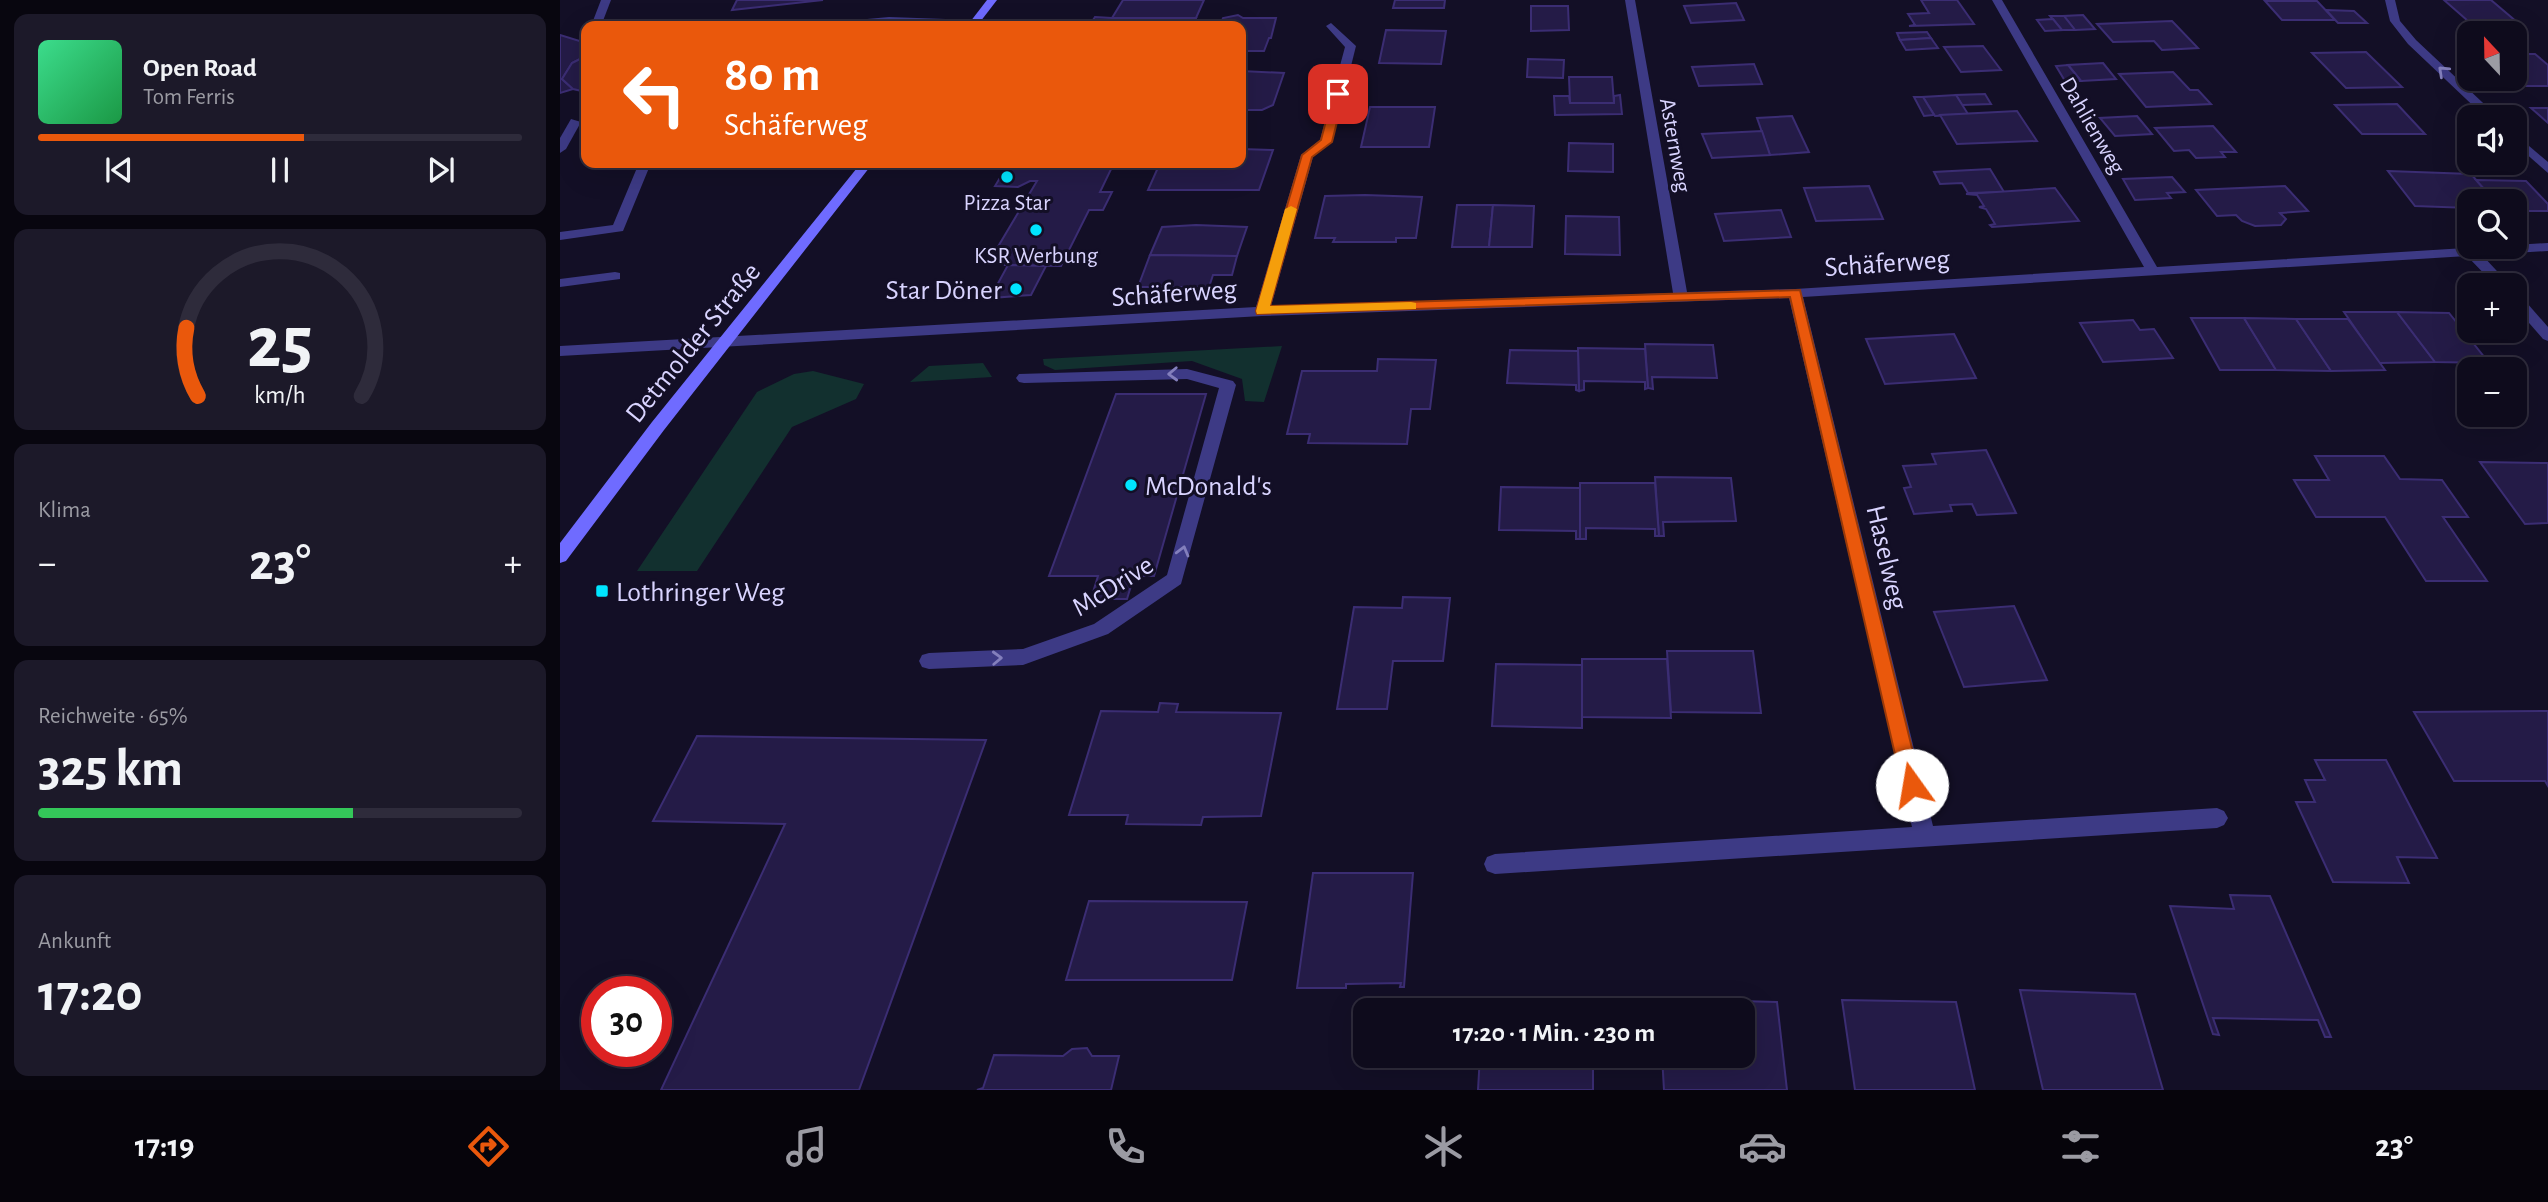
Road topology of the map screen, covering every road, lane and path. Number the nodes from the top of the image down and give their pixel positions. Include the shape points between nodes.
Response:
1 (607, 0) edge
2 (992, 0) edge
3 (1629, 0) edge
4 (1997, 0) edge
5 (2390, 0) edge
6 (598, 21) edge
7 (882, 21) edge
8 (906, 21) edge
9 (976, 21) edge
10 (1331, 26) dead end
11 (2480, 105) edge
12 (581, 121) edge
13 (560, 123) edge
14 (560, 149) edge
15 (2527, 149) edge
16 (643, 168) edge
17 (863, 168) edge
18 (2548, 169) edge
19 (560, 236) edge
20 (2548, 247) edge
21 (2527, 249) edge
22 (2457, 254) edge
23 (2478, 259) edge
24 (2152, 270) junction
25 (2491, 273) edge
26 (615, 276) dead end
27 (560, 283) edge
28 (1795, 293) junction
29 (1681, 296) junction
30 (1262, 311) junction
31 (2527, 312) edge
32 (2548, 336) edge
33 (725, 342) junction
34 (560, 351) edge
35 (1024, 378) dead end
36 (560, 556) edge
37 (929, 661) dead end
38 (2217, 818) dead end
39 (1924, 835) junction
40 (1495, 864) dead end

1 - 6 street
2 - 9 main road
3 - 29 street, Asternweg
4 - 24 street, Dahlienweg
11 -> 5 street via 2412,42 2395,21
7 - 8 street
10 - 30 street via 1351,46 1326,142 1307,155
12 - 13 street
12 - 14 street
15 - 18 street
16 - 19 street via 618,228
17 - 33 main road, Detmolder Straße
20 - 21 street, Schäferweg
22 - 24 street, Schäferweg
23 - 25 street
24 - 28 street, Schäferweg
26 - 27 street
28 - 29 street, Schäferweg
28 - 39 street, Haselweg
29 - 30 street, Schäferweg
30 - 33 street, Schäferweg
31 - 32 street
33 - 34 street
33 - 36 main road, Detmolder Straße
37 -> 35 street, McDrive via 1023,657 1101,629 1175,579 1228,385 1187,374
38 - 39 street
39 - 40 street

